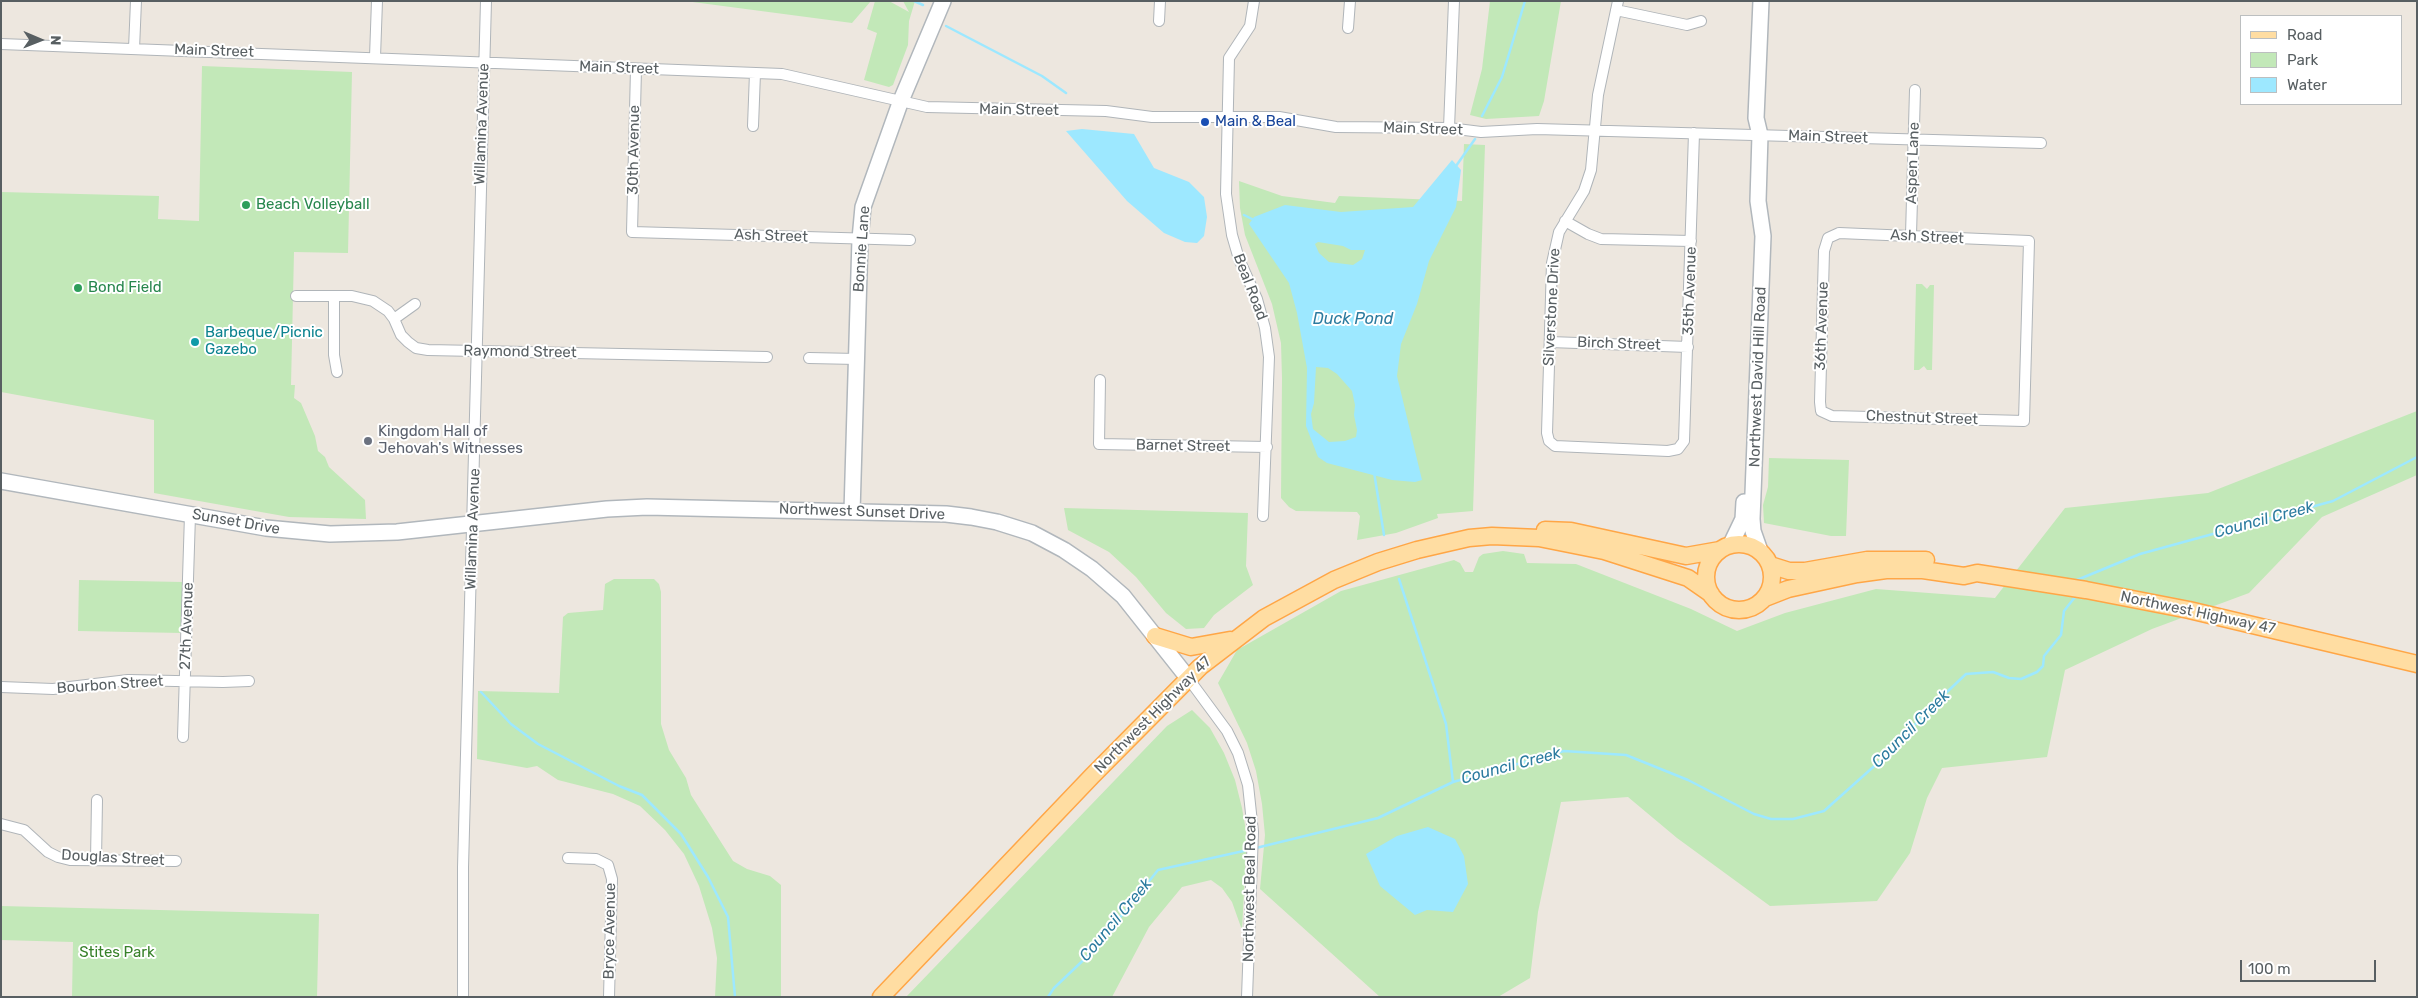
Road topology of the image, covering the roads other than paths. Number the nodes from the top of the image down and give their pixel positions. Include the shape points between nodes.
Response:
1 (136, 1) edge
2 (377, 1) edge
3 (486, 1) edge
4 (943, 1) edge
5 (1160, 1) edge
6 (1254, 1) edge
7 (1350, 1) edge
8 (1454, 1) edge
9 (1761, 1) edge
10 (1770, 1) edge
11 (1617, 6) edge
12 (1159, 21) dead end
13 (1701, 21) dead end
14 (1348, 28) dead end
15 (1, 44) edge
16 (134, 49) junction
17 (375, 57) junction
18 (484, 62) junction
19 (636, 69) junction
20 (755, 73) junction
21 (1915, 90) dead end
22 (900, 102) junction
23 (1227, 118) junction
24 (753, 126) dead end
25 (1449, 128) junction
26 (1595, 131) junction
27 (1694, 133) junction
28 (1760, 135) junction
29 (1914, 139) junction
30 (2040, 143) dead end
31 (1758, 201) junction
32 (1565, 221) junction
33 (632, 232) joint
34 (1911, 236) junction
35 (860, 239) junction
36 (910, 240) dead end
37 (1691, 241) junction
38 (1826, 241) joint
39 (296, 296) dead end
40 (334, 296) junction
41 (415, 304) dead end
42 (394, 319) junction
43 (1550, 342) junction
44 (1688, 346) junction
45 (477, 351) junction
46 (767, 357) dead end
47 (809, 358) dead end
48 (856, 359) junction
49 (337, 372) dead end
50 (1100, 380) dead end
51 (1821, 411) joint
52 (2024, 421) joint
53 (1267, 447) junction
54 (1680, 447) joint
55 (1, 481) edge
56 (852, 512) junction
57 (190, 514) junction
58 (1263, 516) dead end
59 (474, 523) junction
60 (1492, 536) junction
61 (1725, 547) junction
62 (1760, 551) junction
63 (1770, 565) junction
64 (1977, 573) junction
65 (1710, 594) junction
66 (1765, 598) junction
67 (1155, 636) junction
68 (1234, 639) junction
69 (2417, 664) edge
70 (1188, 678) junction
71 (185, 681) junction
72 (249, 681) dead end
73 (1, 688) edge
74 (183, 737) dead end
75 (97, 800) dead end
76 (1, 824) edge
77 (568, 858) dead end
78 (96, 860) junction
79 (176, 861) dead end
80 (463, 997) edge
81 (609, 997) edge
82 (881, 997) edge
83 (1247, 997) edge

1 - 16 street
2 - 17 street
3 - 18 street, Willamina Avenue
4 - 22 street, Bonnie Lane
5 - 12 street
6 - 23 street, Beal Road via 1250,26 1229,58
7 - 14 street
8 - 25 street
9 - 28 street, Northwest David Hill Road via 1756,118
10 - 28 street, Northwest David Hill Road via 1766,118
11 - 13 street via 1687,25
11 - 26 street, Silverstone Drive via 1600,85
15 - 16 street, Main Street
16 - 17 street, Main Street
17 - 18 street, Main Street
18 - 19 street, Main Street
18 - 45 street, Willamina Avenue
19 - 20 street, Main Street
19 - 33 street, 30th Avenue
20 - 22 street, Main Street via 797,76
20 - 24 street
21 - 29 street, Aspen Lane
22 - 23 street, Main Street via 957,109 1106,111
22 - 35 street, Bonnie Lane via 867,193
23 - 25 street, Main Street via 1279,118 1336,127
23 - 53 street, Beal Road via 1226,194 1232,235 1266,328 1269,357
25 - 26 street, Main Street via 1482,132 1537,129
26 - 27 street, Main Street
26 - 32 street, Silverstone Drive via 1586,187
27 - 28 street, Main Street
27 - 37 street, 35th Avenue
28 - 29 street, Main Street
28 - 31 street, Northwest David Hill Road
29 - 30 street, Main Street
29 - 34 street, Aspen Lane
31 - 61 street, Northwest David Hill Road via 1754,213 1744,508 1739,530
31 - 62 street, Northwest David Hill Road via 1763,236 1752,519
32 - 37 street via 1598,238
32 - 43 street, Silverstone Drive via 1552,262
33 - 35 street, Ash Street
34 - 38 street, Ash Street via 1838,233
34 - 52 street, Ash Street via 2030,241
35 - 36 street, Ash Street
35 - 48 street, Bonnie Lane
37 - 44 street, 35th Avenue
38 - 51 street, 36th Avenue
39 - 40 street, Raymond Street
40 - 42 street, Raymond Street via 373,301
40 - 49 street
41 - 42 street
42 - 45 street, Raymond Street via 401,335 416,348
43 - 44 street, Birch Street
43 - 54 street, Silverstone Drive via 1547,433 1551,443 1562,448 1668,452
44 - 54 street, 35th Avenue via 1685,437
45 - 46 street, Raymond Street
45 - 59 street, Willamina Avenue
47 - 48 street
48 - 56 street, Bonnie Lane
50 - 53 street, Barnet Street via 1099,444
51 - 52 street, Chestnut Street via 1832,416
53 - 58 street, Beal Road
55 - 57 street, Sunset Drive
56 - 59 street, Northwest Sunset Drive via 647,507
56 - 67 street, Northwest Sunset Drive via 959,515 1032,533 1077,558 1107,581
57 - 59 street, Sunset Drive via 266,528 330,534 372,534
57 - 71 street, 27th Avenue
59 - 80 street, Willamina Avenue via 463,867
60 - 61 main road, Northwest Highway 47 via 1500,531 1571,531 1686,556
60 - 65 main road, Northwest Highway 47 via 1539,538 1604,551 1688,578
60 - 68 main road, Northwest Highway 47 via 1417,550 1353,572 1290,602
61 - 62 main road via 1741,543
61 - 65 main road via 1708,565 1706,575
62 - 63 main road
63 - 64 main road, Northwest Highway 47 via 1789,571 1805,571 1867,560 1921,559 1966,566
63 - 66 main road via 1772,583
64 - 66 main road, Northwest Highway 47 via 1964,576 1923,570 1886,570 1788,589
64 - 69 main road, Northwest Highway 47 via 2188,610
65 - 66 main road via 1726,608 1736,610 1757,605
67 - 68 main road via 1191,646
67 - 70 street, Northwest Sunset Drive
68 - 70 main road, Northwest Highway 47
70 - 82 main road, Northwest Highway 47
70 - 83 street, Northwest Beal Road via 1220,720 1238,754 1248,785 1253,832
71 - 72 street, Bourbon Street
71 - 73 street, Bourbon Street via 128,680 53,688
71 - 74 street, 27th Avenue
75 - 78 street
76 - 78 street, Douglas Street via 24,830 58,857
77 - 81 street, Bryce Avenue via 596,859 608,865 612,879
78 - 79 street, Douglas Street

